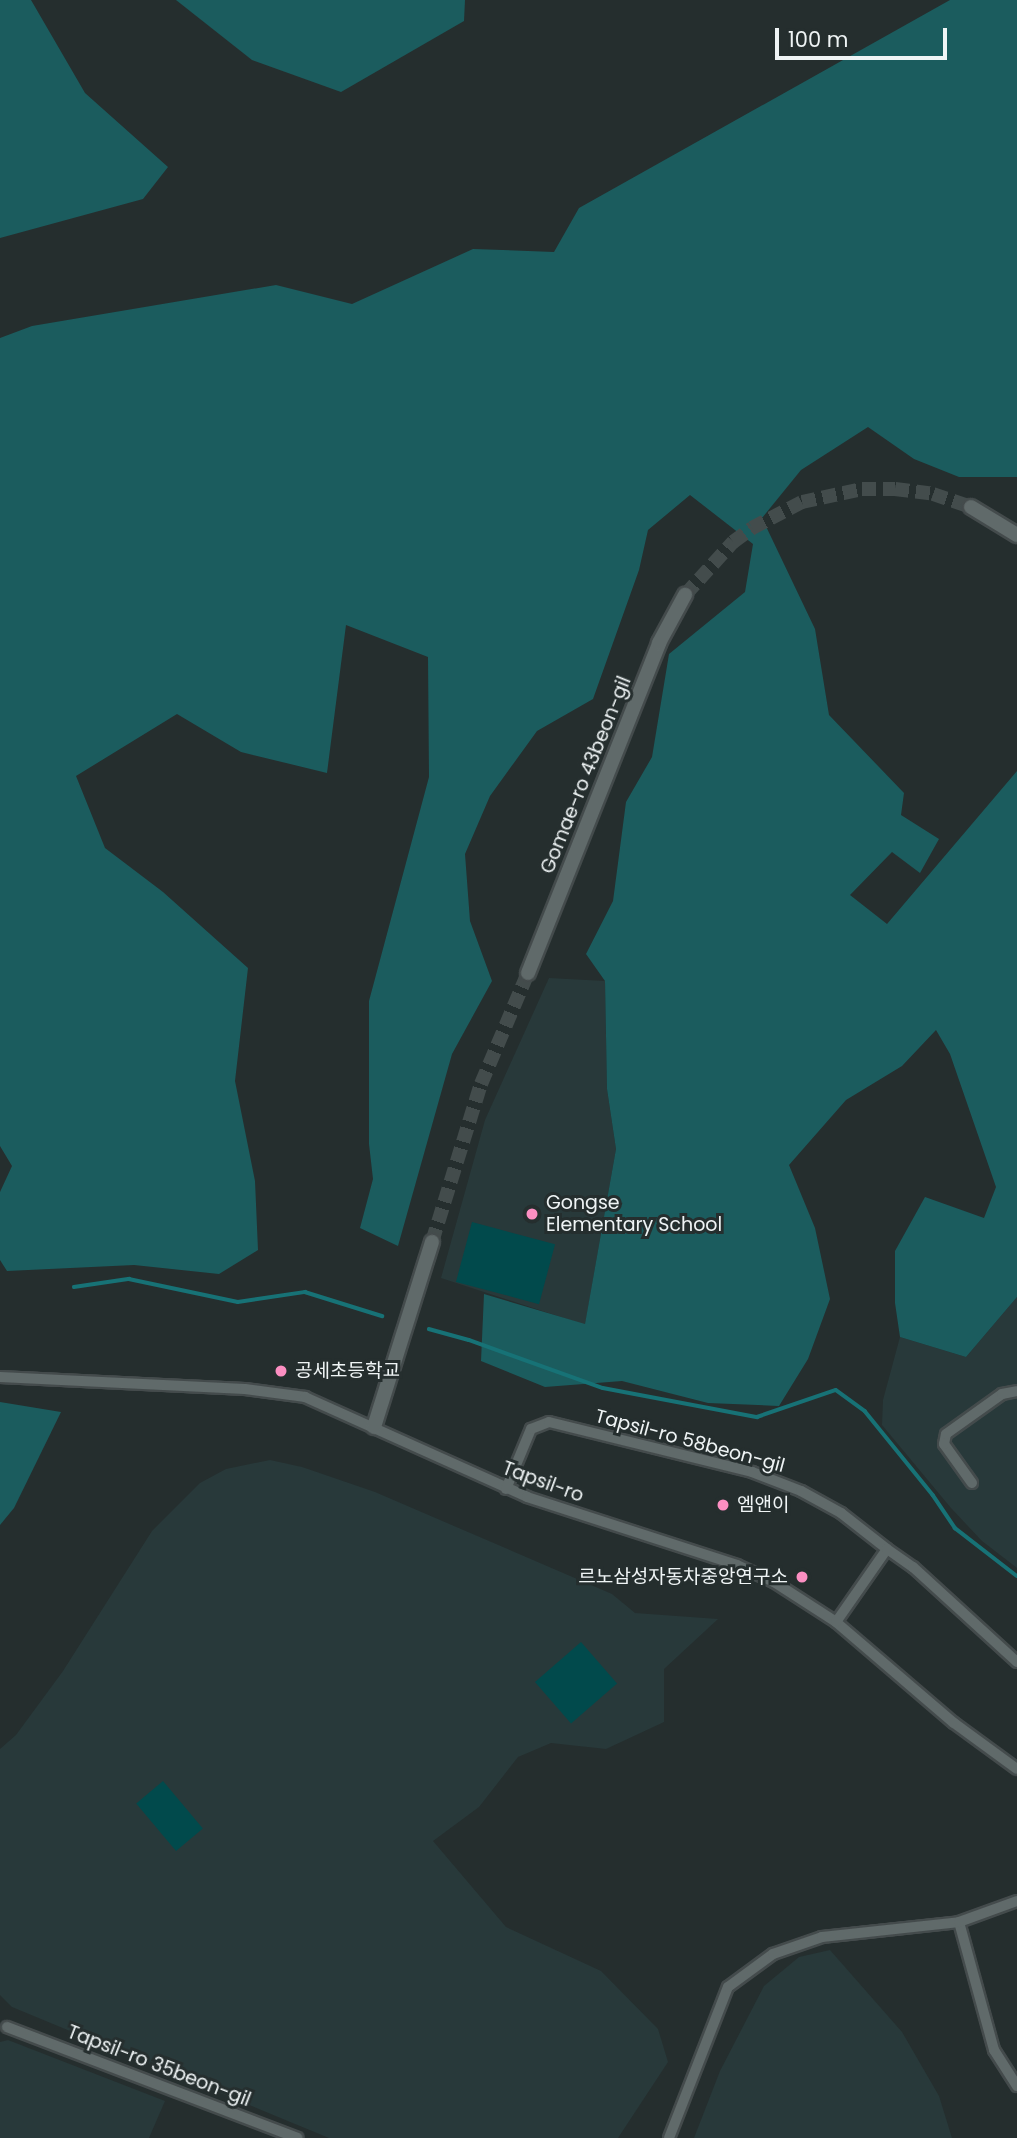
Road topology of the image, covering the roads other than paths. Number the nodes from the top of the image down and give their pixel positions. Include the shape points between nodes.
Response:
1 (971, 507) tunnel mouth
2 (1017, 535) edge
3 (685, 595) tunnel mouth
4 (528, 972) tunnel mouth
5 (432, 1242) tunnel mouth
6 (0, 1377) edge
7 (1017, 1391) edge
8 (374, 1427) junction
9 (972, 1483) dead end
10 (506, 1489) junction
11 (887, 1549) junction
12 (836, 1622) junction
13 (1017, 1662) edge
14 (1017, 1769) edge
15 (1017, 1901) edge
16 (959, 1922) junction
17 (7, 2026) dead end
18 (1017, 2086) edge
19 (298, 2138) edge
20 (669, 2138) edge

1 - 2 street
3 - 4 street, Gomae-ro 43beon-gil via 659,643
5 - 8 street
6 - 8 street, Tapsil-ro via 245,1389 305,1397
7 - 9 street via 1002,1394 946,1434 944,1444
8 - 10 street, Tapsil-ro
10 - 11 street, Tapsil-ro 58beon-gil via 531,1429 549,1422 764,1477 841,1513
10 - 12 street, Tapsil-ro via 737,1565 775,1582
11 - 12 street
11 - 13 street, Tapsil-ro 58beon-gil
12 - 14 street, Tapsil-ro via 954,1723
15 - 16 street
16 - 18 street via 994,2050
16 - 20 street via 822,1937 772,1954 728,1987
17 - 19 street, Tapsil-ro 35beon-gil

